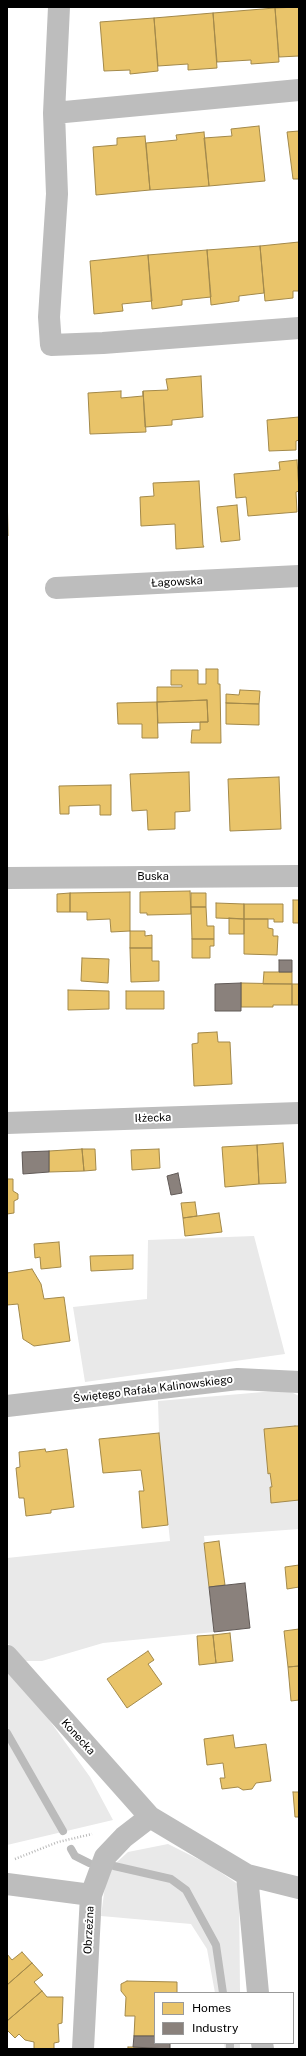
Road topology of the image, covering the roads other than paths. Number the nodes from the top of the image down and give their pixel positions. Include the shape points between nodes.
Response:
1 (59, 7) edge
2 (299, 90) edge
3 (54, 113) junction
4 (299, 328) edge
5 (299, 576) edge
6 (56, 588) dead end
7 (299, 876) edge
8 (7, 878) edge
9 (299, 1113) edge
10 (7, 1123) edge
11 (299, 1382) edge
12 (7, 1406) edge
13 (7, 1656) edge
14 (150, 1817) junction
15 (248, 1875) junction
16 (7, 1884) edge
17 (299, 1888) edge
18 (90, 1895) junction
19 (258, 1992) edge
20 (83, 2049) edge

1 - 3 street
2 - 3 street
3 - 4 street via 57,194 49,317 51,345
5 - 6 street, Łagowska
7 - 8 street, Buska
9 - 10 street, Iłżecka
11 - 12 street, Świętego Rafała Kalinowskiego via 238,1379
13 - 14 street, Konecka
14 - 15 street, Konecka
14 - 18 street via 106,1857
15 - 17 street, Konecka
15 - 19 street
16 - 18 street, Obrzeżna
18 - 20 street, Obrzeżna

